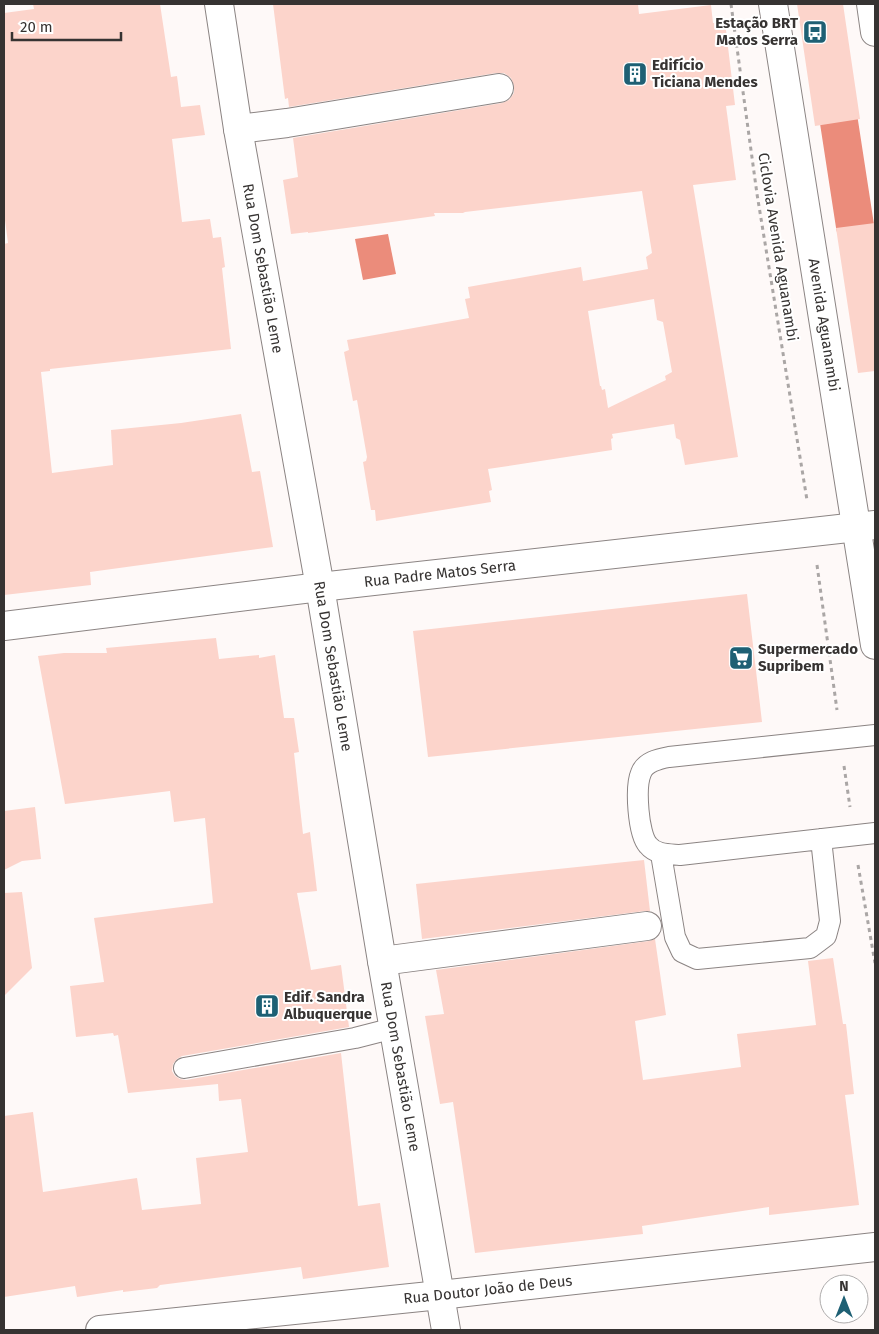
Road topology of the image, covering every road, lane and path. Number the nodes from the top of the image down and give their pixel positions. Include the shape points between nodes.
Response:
1 (219, 4) edge
2 (731, 4) edge
3 (773, 4) edge
4 (871, 4) edge
5 (875, 32) edge
6 (499, 88) dead end
7 (238, 129) junction
8 (806, 494) dead end
9 (866, 526) edge
10 (820, 579) dead end
11 (320, 587) junction
12 (4, 626) edge
13 (875, 646) edge
14 (875, 735) edge
15 (841, 739) junction
16 (875, 833) edge
17 (853, 836) junction
18 (821, 839) junction
19 (661, 854) junction
20 (647, 926) dead end
21 (382, 960) junction
22 (875, 962) edge
23 (394, 1028) junction
24 (184, 1068) dead end
25 (875, 1247) edge
26 (440, 1295) junction
27 (100, 1330) edge
28 (446, 1330) edge

1 - 7 street, Rua Dom Sebastião Leme
2 - 8 path, Ciclovia Avenida Aguanambi via 757,194
3 - 9 street, Avenida Aguanambi
4 - 5 street
6 - 7 street
7 - 11 street, Rua Dom Sebastião Leme
9 - 11 street, Rua Padre Matos Serra
9 - 13 street, Avenida Aguanambi
10 - 15 path
11 - 12 street, Rua Padre Matos Serra
11 - 21 street, Rua Dom Sebastião Leme
14 - 15 lane
15 - 17 path
15 - 19 lane via 652,761 641,772 638,787 640,828 648,845
16 - 17 lane
17 - 18 lane
17 - 22 path
18 - 19 lane via 680,855
18 - 19 lane via 830,921 826,936 810,948 697,959 682,952 675,937
20 - 21 street
21 - 23 street, Rua Dom Sebastião Leme
23 - 24 lane via 355,1038
23 - 26 street, Rua Dom Sebastião Leme
25 - 26 street, Rua Doutor João de Deus
26 - 27 street, Rua Doutor João de Deus
26 - 28 street, Rua Dom Sebastião Leme

